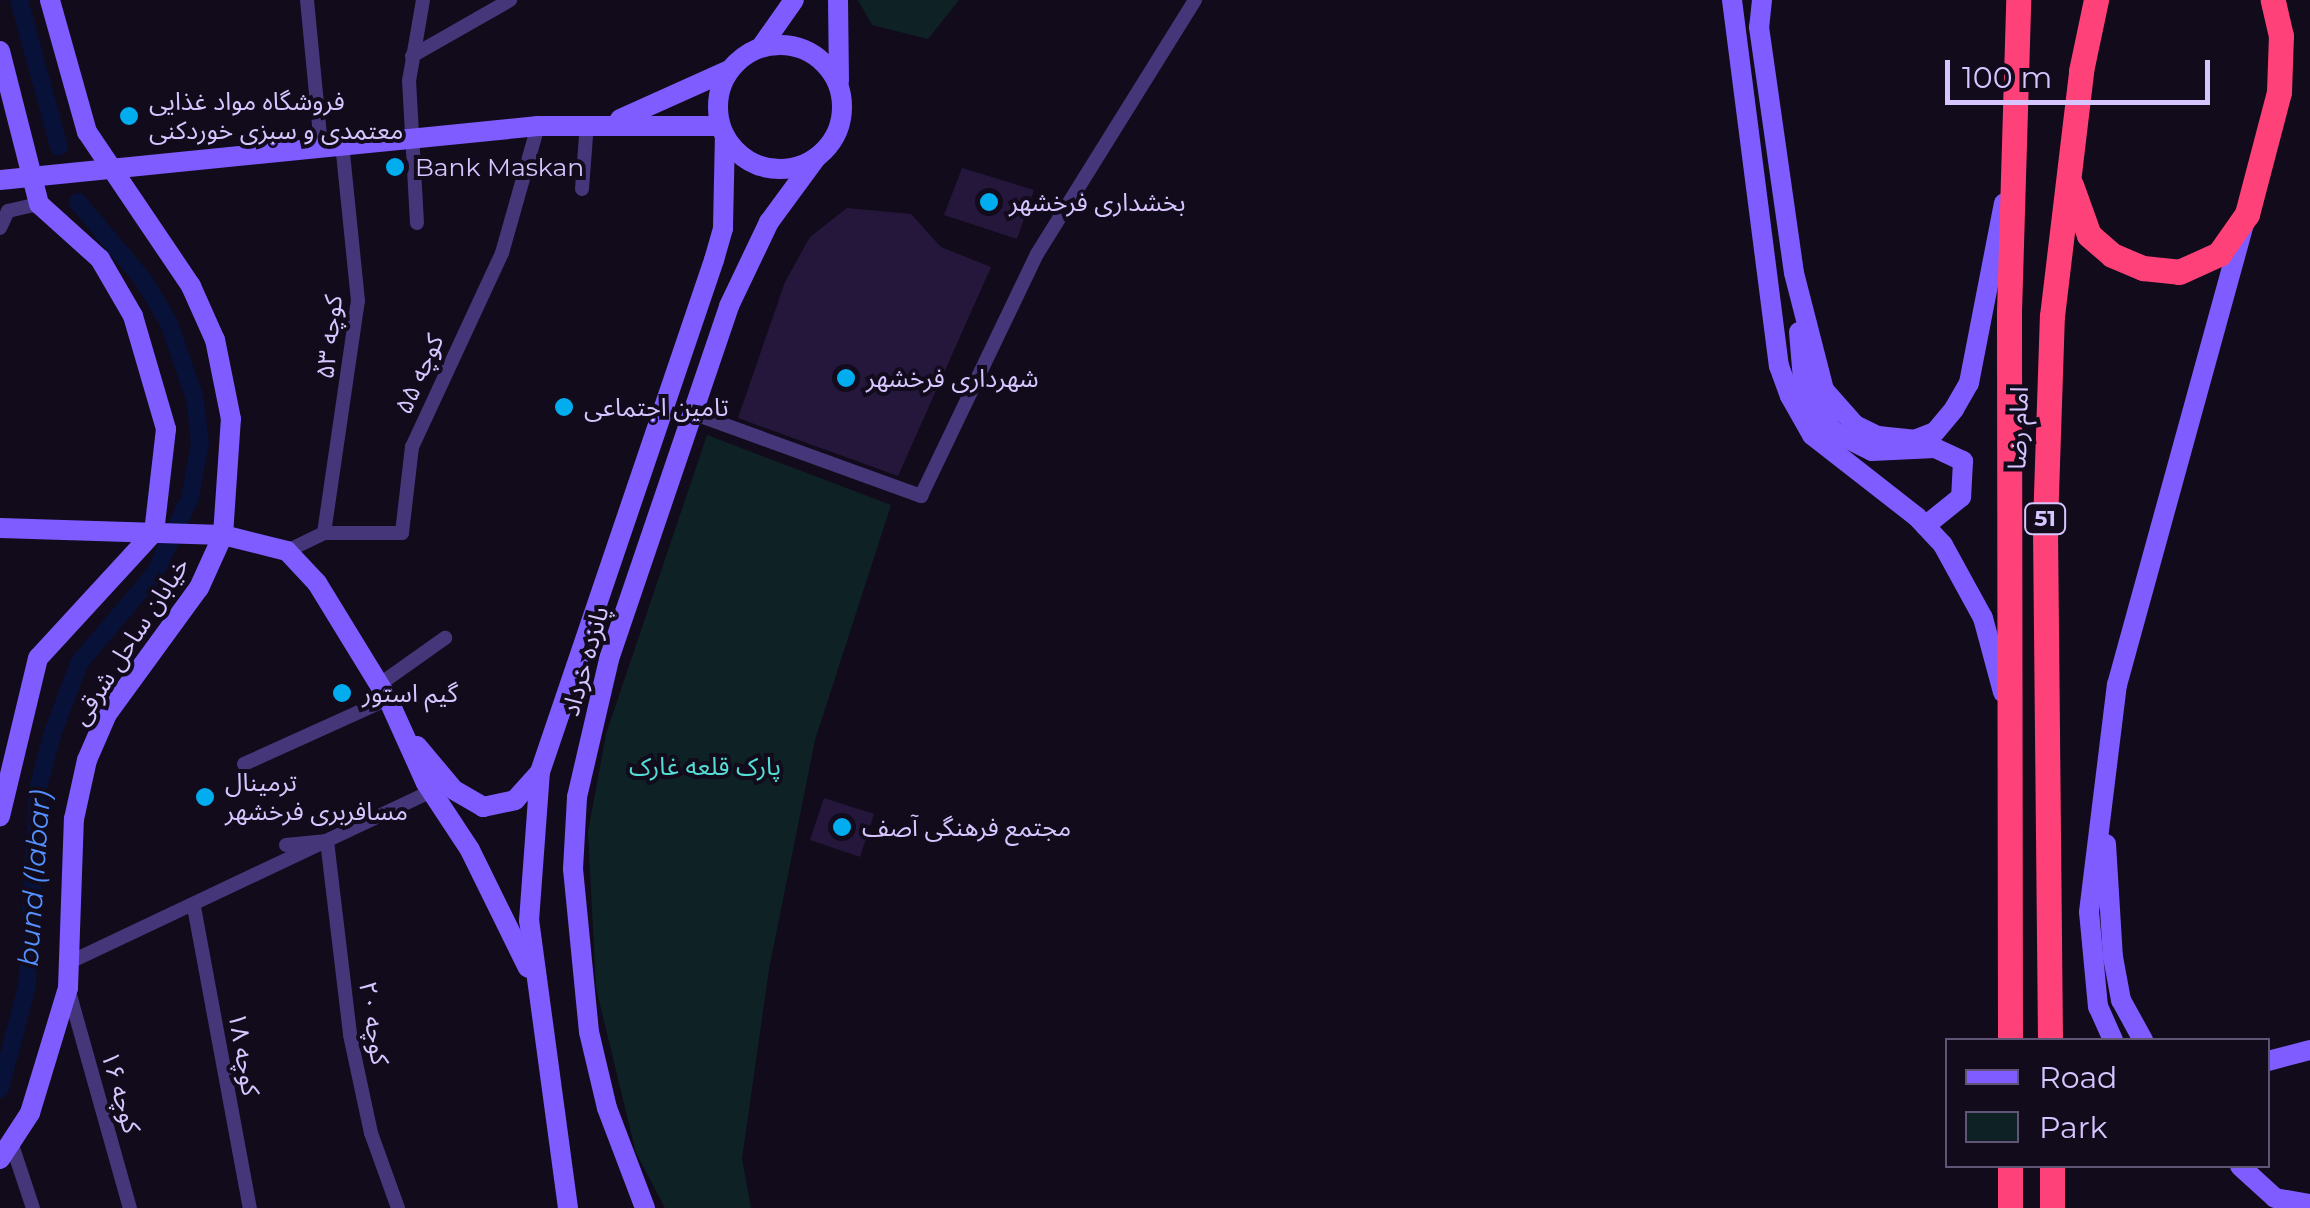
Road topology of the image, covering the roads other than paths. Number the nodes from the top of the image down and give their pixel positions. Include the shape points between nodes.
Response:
1 (50, 0) edge
2 (308, 0) edge
3 (423, 0) edge
4 (510, 0) edge
5 (794, 0) edge
6 (838, 0) edge
7 (1195, 0) edge
8 (1732, 0) edge
9 (1762, 0) edge
10 (2018, 0) edge
11 (2096, 0) edge
12 (2273, 0) edge
13 (761, 47) junction
14 (0, 51) edge
15 (412, 56) junction
16 (730, 70) junction
17 (840, 88) junction
18 (613, 122) junction
19 (587, 124) junction
20 (538, 126) junction
21 (722, 131) junction
22 (411, 139) junction
23 (331, 145) junction
24 (816, 158) junction
25 (2012, 161) junction
26 (100, 168) junction
27 (2069, 171) junction
28 (41, 176) junction
29 (0, 180) edge
30 (582, 189) dead end
31 (39, 204) junction
32 (2247, 214) junction
33 (417, 223) dead end
34 (0, 228) edge
35 (1794, 273) junction
36 (692, 413) junction
37 (1926, 526) junction
38 (0, 528) edge
39 (154, 532) junction
40 (324, 533) junction
41 (214, 534) junction
42 (287, 551) junction
43 (446, 638) dead end
44 (384, 692) junction
45 (403, 729) junction
46 (2011, 740) junction
47 (244, 764) dead end
48 (540, 772) junction
49 (431, 792) junction
50 (2102, 798) junction
51 (0, 816) edge
52 (327, 841) junction
53 (286, 845) dead end
54 (194, 907) junction
55 (70, 962) junction
56 (68, 988) junction
57 (536, 989) junction
58 (2010, 1038) edge
59 (2050, 1038) edge
60 (2112, 1038) edge
61 (2141, 1038) edge
62 (2310, 1050) edge
63 (2270, 1060) edge
64 (6, 1152) edge
65 (2010, 1168) edge
66 (2052, 1168) edge
67 (2242, 1168) edge
68 (2302, 1205) edge
69 (33, 1208) edge
70 (130, 1208) edge
71 (250, 1208) edge
72 (398, 1208) edge
73 (568, 1208) edge
74 (645, 1208) edge
75 (2010, 1208) edge
76 (2052, 1208) edge

1 - 26 main road, خیابان ساحل شرقی
2 - 23 street, کوچه ۵۳
3 - 15 street
4 - 15 street
5 - 13 main road
6 - 17 main road
7 - 36 street via 1037,254 921,496
8 - 37 main road via 1784,381 1812,435
9 - 35 main road via 1759,27
10 - 25 highway, امام رضا / 51
11 - 27 highway, امام رضا / 51
12 - 32 highway via 2281,36 2279,92
13 - 16 main road
13 - 17 main road via 780,44 817,56
14 - 28 main road
15 - 22 street
16 - 18 main road
16 - 21 main road via 717,107
17 - 24 main road via 839,127
18 - 19 main road
18 - 21 main road
19 - 20 main road
19 - 30 street
20 - 22 main road
20 - 40 street, کوچه ۵۵ via 502,253 412,447 402,533
21 - 24 main road via 735,150 766,168
21 - 48 main road, پانزده خرداد via 724,216 714,260
22 - 23 main road
22 - 33 street
23 - 26 main road
23 - 40 street, کوچه ۵۳ via 358,301
24 - 36 main road, پانزده خرداد via 769,222 728,306
25 - 35 main road via 1969,383 1934,432 1896,440 1840,412 1824,390
25 - 46 highway, امام رضا / 51
26 - 28 main road
26 - 41 main road, خیابان ساحل شرقی via 191,286 215,340 231,419
27 - 32 highway via 2089,235 2142,268 2179,272 2219,254
27 - 59 highway, امام رضا / 51 via 2052,316 2045,524
28 - 29 main road
28 - 31 main road
31 - 34 street via 8,211
31 - 39 main road, خیابان ساحل شرقی via 100,259 134,316 155,375 166,430
32 - 50 main road via 2117,686
35 - 37 main road via 1804,392 1820,418 1872,451 1935,448 1962,461 1962,497
36 - 74 main road, پانزده خرداد via 609,659 575,833 578,966 589,1032 606,1108
37 - 46 main road via 1965,577 1983,618
38 - 39 main road
39 - 41 main road
39 - 51 main road, خیابان ساحل شرقی via 38,658
40 - 42 street, کوچه ۵۵
41 - 42 main road
41 - 55 main road, خیابان ساحل شرقی via 198,588 130,678 86,760 74,818
42 - 44 main road via 317,583
43 - 44 street
44 - 45 main road
44 - 47 street
45 - 48 main road via 454,790 483,807 514,800
45 - 49 main road
46 - 58 highway, امام رضا / 51
48 - 57 main road, پانزده خرداد via 529,859
49 - 52 street
49 - 57 main road via 502,909
50 - 60 main road via 2090,960 2098,1008
50 - 61 main road via 2113,957 2122,1000
52 - 53 street
52 - 54 street
52 - 72 street, کوچه ۲۰ via 350,1035 370,1133
54 - 55 street
54 - 71 street, کوچه ۱۸
55 - 56 main road, خیابان ساحل شرقی
56 - 64 main road, خیابان ساحل شرقی via 30,1112
56 - 70 street, کوچه ۱۶
57 - 73 main road, پانزده خرداد
62 - 63 main road
64 - 69 street
65 - 75 highway
66 - 76 highway
67 - 68 main road via 2254,1184

